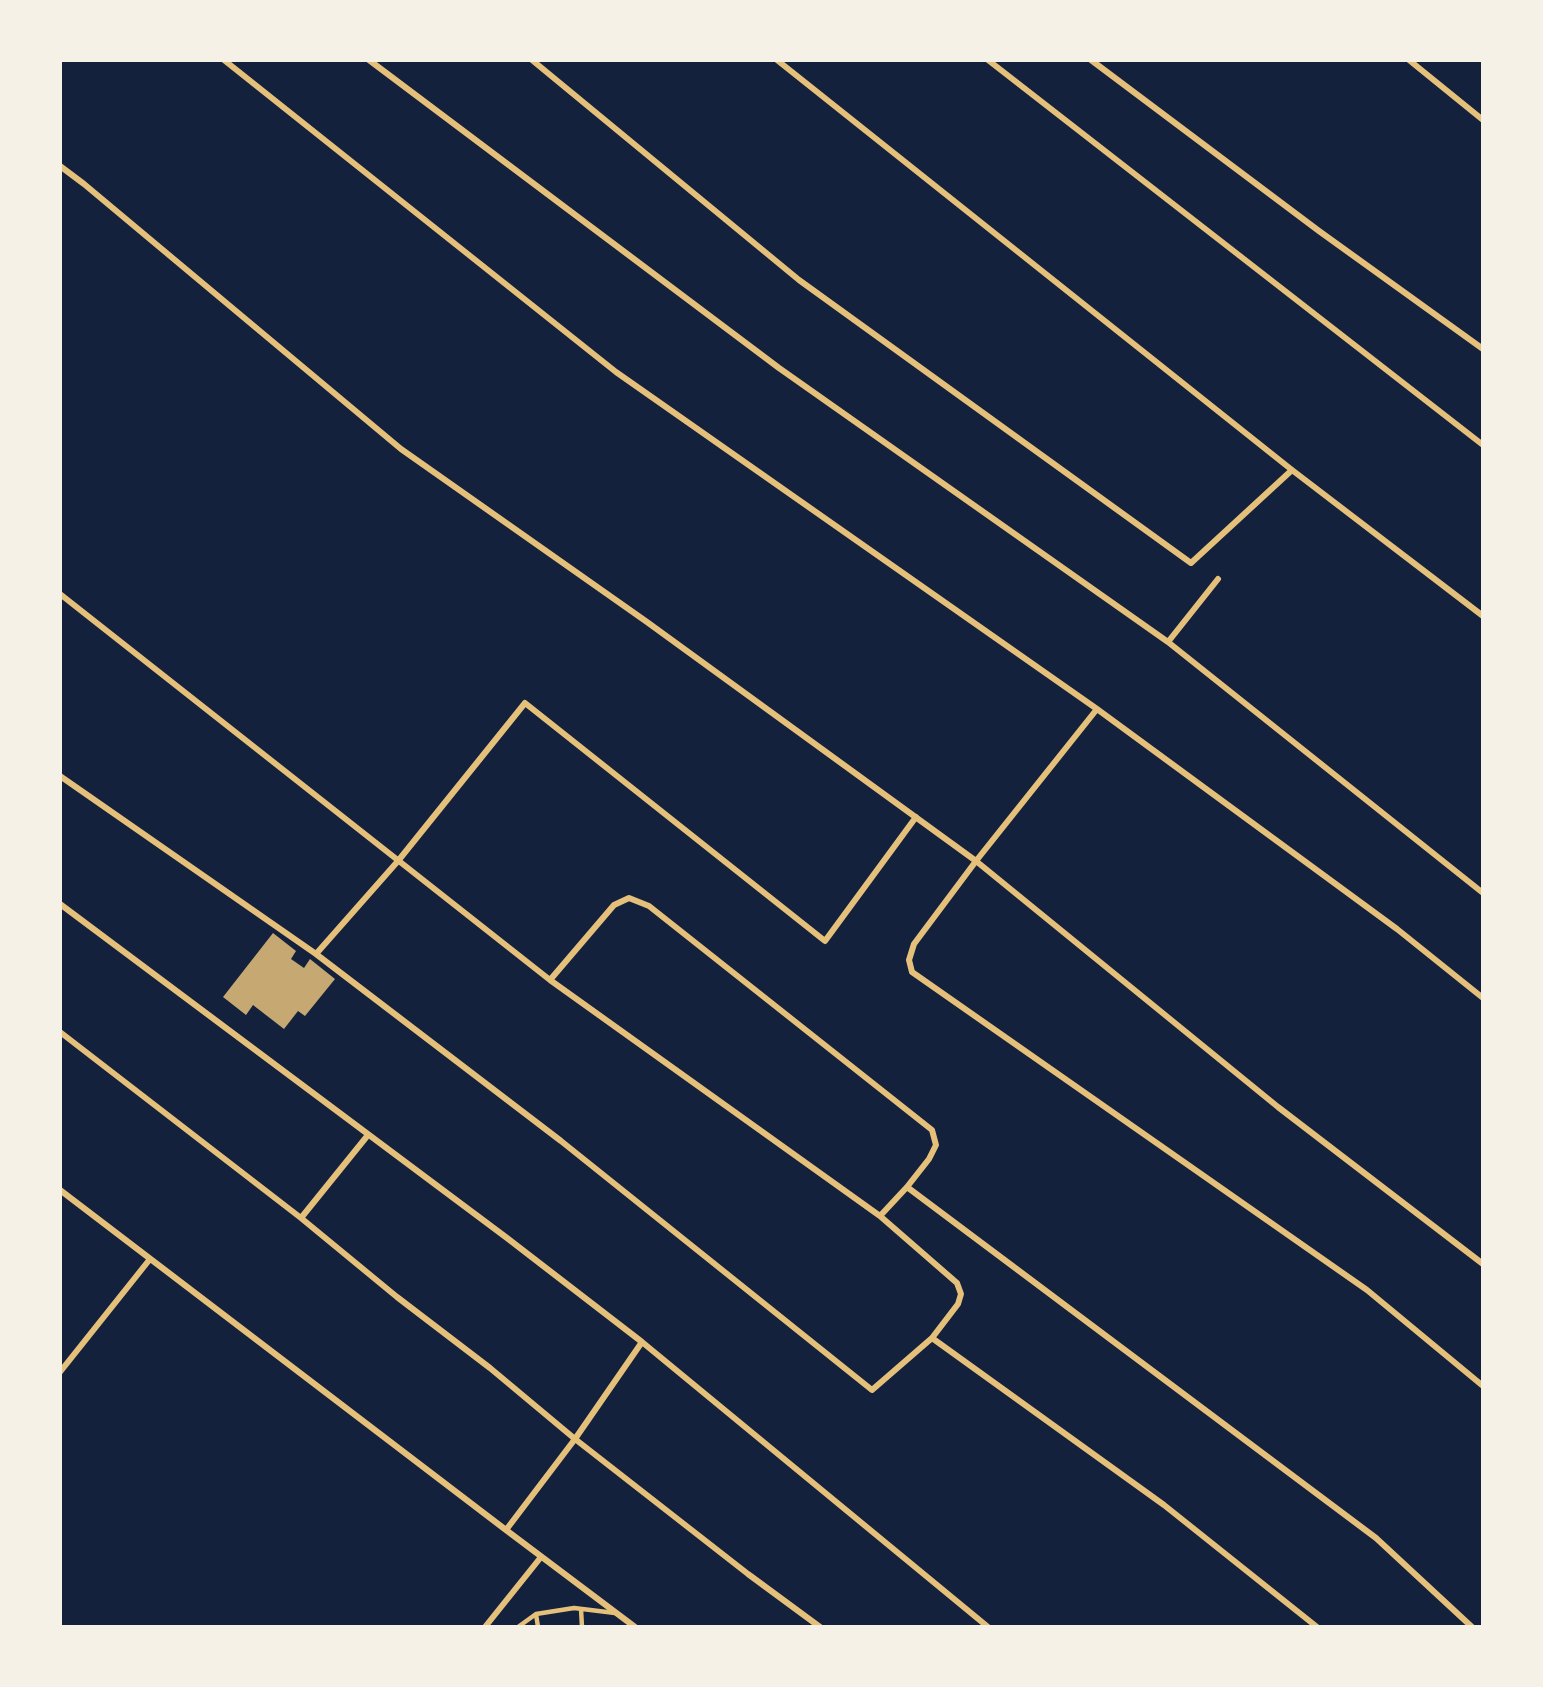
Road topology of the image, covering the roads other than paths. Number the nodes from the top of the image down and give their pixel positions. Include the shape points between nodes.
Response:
1 (224, 60) edge
2 (369, 60) edge
3 (532, 60) edge
4 (777, 60) edge
5 (988, 60) edge
6 (1091, 60) edge
7 (1409, 60) edge
8 (1483, 120) edge
9 (60, 166) edge
10 (1483, 349) edge
11 (1483, 445) edge
12 (1292, 470) junction
13 (1218, 579) dead end
14 (60, 594) edge
15 (1483, 616) edge
16 (1168, 642) junction
17 (1097, 709) junction
18 (60, 776) edge
19 (916, 817) junction
20 (398, 861) junction
21 (976, 861) junction
22 (1483, 893) edge
23 (60, 904) edge
24 (316, 954) junction
25 (550, 980) junction
26 (1483, 998) edge
27 (60, 1032) edge
28 (368, 1135) junction
29 (907, 1187) junction
30 (60, 1190) edge
31 (880, 1216) junction
32 (301, 1218) junction
33 (150, 1258) junction
34 (1483, 1263) edge
35 (932, 1338) junction
36 (642, 1342) junction
37 (60, 1372) edge
38 (1483, 1386) edge
39 (575, 1439) junction
40 (506, 1530) junction
41 (541, 1557) junction
42 (581, 1609) junction
43 (536, 1614) junction
44 (618, 1614) junction
45 (485, 1627) edge
46 (518, 1627) edge
47 (538, 1627) edge
48 (582, 1627) edge
49 (635, 1627) edge
50 (820, 1627) edge
51 (988, 1627) edge
52 (1317, 1627) edge
53 (1472, 1627) edge

1 - 17 street via 616,372
2 - 16 street via 779,368
3 - 12 street via 799,280 1191,563
4 - 12 street
5 - 11 street
6 - 10 street
7 - 8 street
9 - 19 street via 401,449
12 - 15 street
13 - 16 street
14 - 20 street
16 - 22 street
17 - 21 street
17 - 26 street via 1397,929
18 - 24 street
19 - 20 street via 825,941 525,703
19 - 21 street
20 - 24 street
20 - 25 street
21 - 34 street via 1278,1107
21 - 38 street via 914,944 909,960 912,972 1367,1290
23 - 28 street
24 - 35 street via 561,1141 872,1390
25 - 29 street via 614,905 629,898 650,906 932,1130 936,1145
25 - 31 street
27 - 32 street
28 - 32 street
28 - 36 street
29 - 31 street
29 - 53 street via 1376,1538
30 - 33 street
31 - 35 street via 957,1283 961,1294 958,1304
32 - 39 street
33 - 37 street
33 - 40 street
35 - 52 street via 1164,1505
36 - 39 street
36 - 51 street
39 - 40 street
39 - 50 street
40 - 41 street
41 - 44 street
41 - 45 street
42 - 43 lane
42 - 44 lane
42 - 48 lane
43 - 46 lane
43 - 47 lane
44 - 49 street

